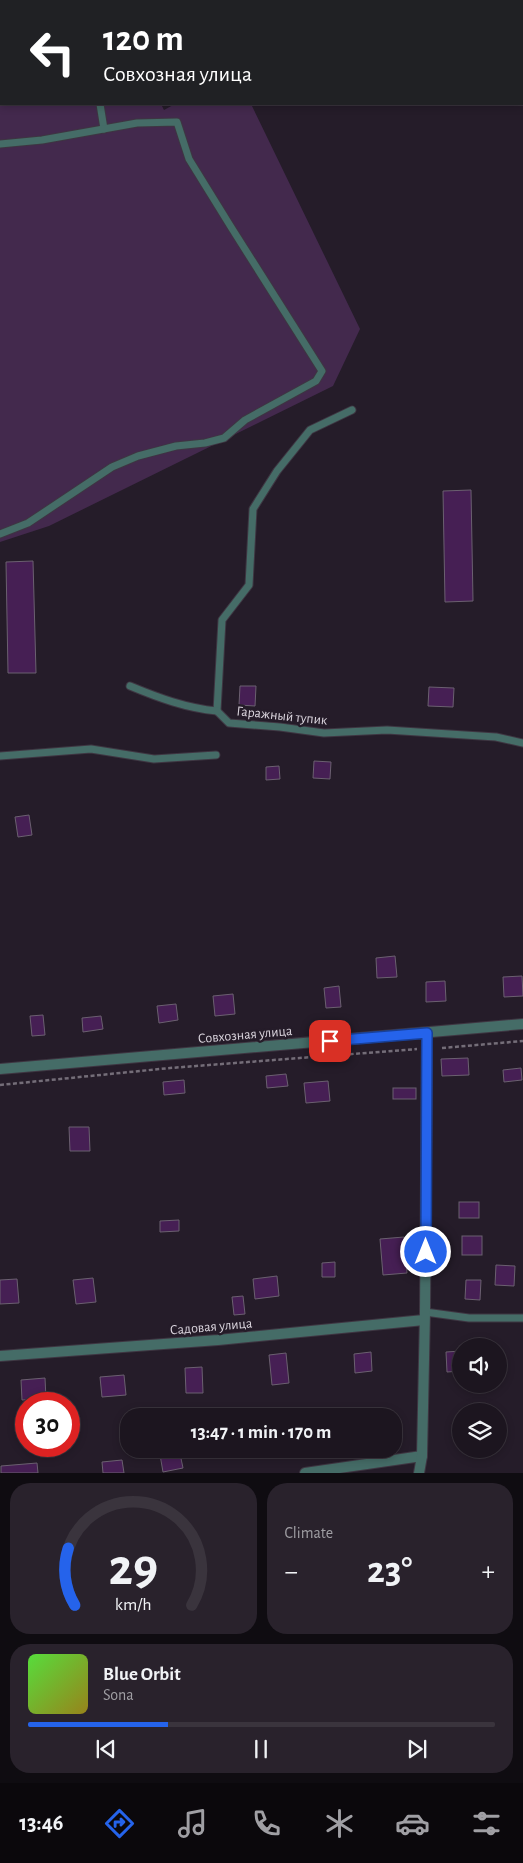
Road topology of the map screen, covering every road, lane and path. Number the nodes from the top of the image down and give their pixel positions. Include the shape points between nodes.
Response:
1 (100, 105) edge
2 (104, 129) junction
3 (0, 144) edge
4 (352, 410) dead end
5 (0, 534) edge
6 (130, 686) dead end
7 (217, 711) junction
8 (523, 743) edge
9 (216, 755) dead end
10 (0, 756) edge
11 (523, 1024) edge
12 (427, 1033) junction
13 (523, 1041) edge
14 (442, 1048) dead end
15 (418, 1049) dead end
16 (0, 1069) edge
17 (0, 1085) edge
18 (424, 1316) junction
19 (523, 1318) edge
20 (0, 1356) edge
21 (422, 1456) junction
22 (305, 1473) edge
23 (419, 1473) edge

1 - 2 lane
2 - 3 lane
2 - 5 lane via 137,123 177,122 189,159 322,371 316,381 245,420 224,438 176,446 112,467 28,523
4 - 7 lane, Гаражный тупик via 310,430 277,471 254,509 249,585 222,620
6 - 7 lane via 160,699
7 - 8 lane, Гаражный тупик via 229,723 324,733 387,730 496,737
9 - 10 lane via 154,759 91,749
11 - 12 street, Совхозная улица
12 - 16 street, Совхозная улица
12 - 18 street
13 - 14 path
15 - 17 path
18 - 19 lane
18 - 20 street, Садовая улица via 218,1340
18 - 21 street
21 - 22 street
21 - 23 street

